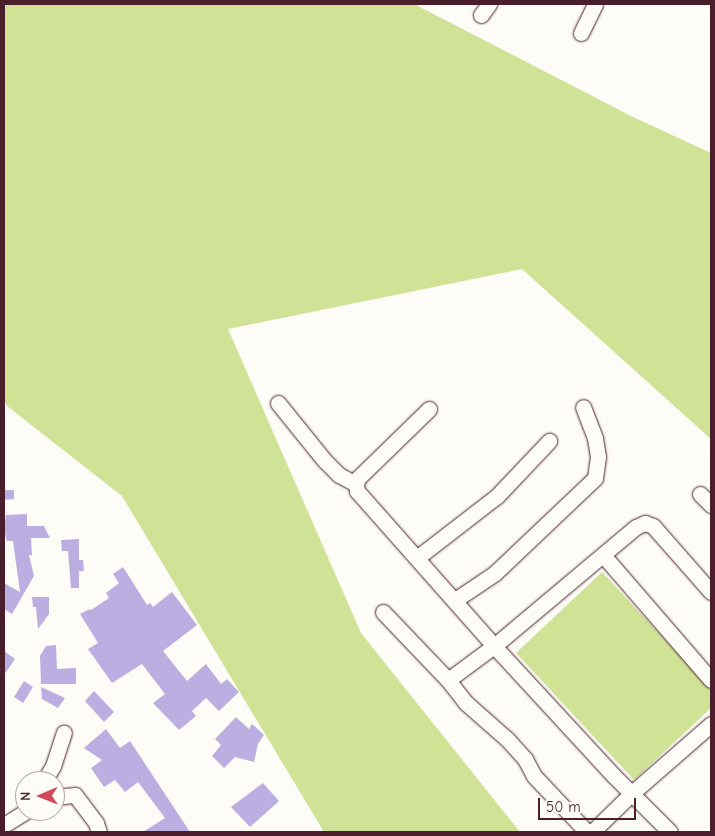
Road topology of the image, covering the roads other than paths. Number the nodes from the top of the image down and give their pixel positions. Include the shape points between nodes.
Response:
1 (595, 4) edge
2 (581, 33) dead end
3 (278, 403) dead end
4 (583, 407) dead end
5 (429, 409) dead end
6 (550, 441) dead end
7 (356, 484) junction
8 (700, 494) dead end
9 (711, 505) edge
10 (603, 555) junction
11 (418, 557) junction
12 (711, 592) edge
13 (455, 600) junction
14 (383, 612) dead end
15 (494, 646) junction
16 (448, 680) junction
17 (711, 680) edge
18 (711, 724) edge
19 (64, 733) dead end
20 (50, 771) edge
21 (632, 793) junction
22 (65, 796) edge
23 (15, 818) edge
24 (4, 825) edge
25 (100, 832) edge
26 (587, 832) edge
27 (592, 832) edge
28 (670, 832) edge

1 - 2 street
3 - 7 street via 324,460 339,475
4 - 13 street via 595,438 598,457 595,478 495,573
5 - 7 street via 358,478
6 - 11 street via 496,496
7 - 11 street via 357,491
8 - 9 street
10 - 12 street via 636,527 653,526
10 - 15 street
10 - 17 street
11 - 13 street
13 - 15 street
14 - 16 street
15 - 16 street
15 - 21 street
16 - 26 street via 466,703 508,739 534,776
18 - 21 street
19 - 20 street
21 - 27 street
21 - 28 street
22 - 25 street via 74,795
23 - 24 street

